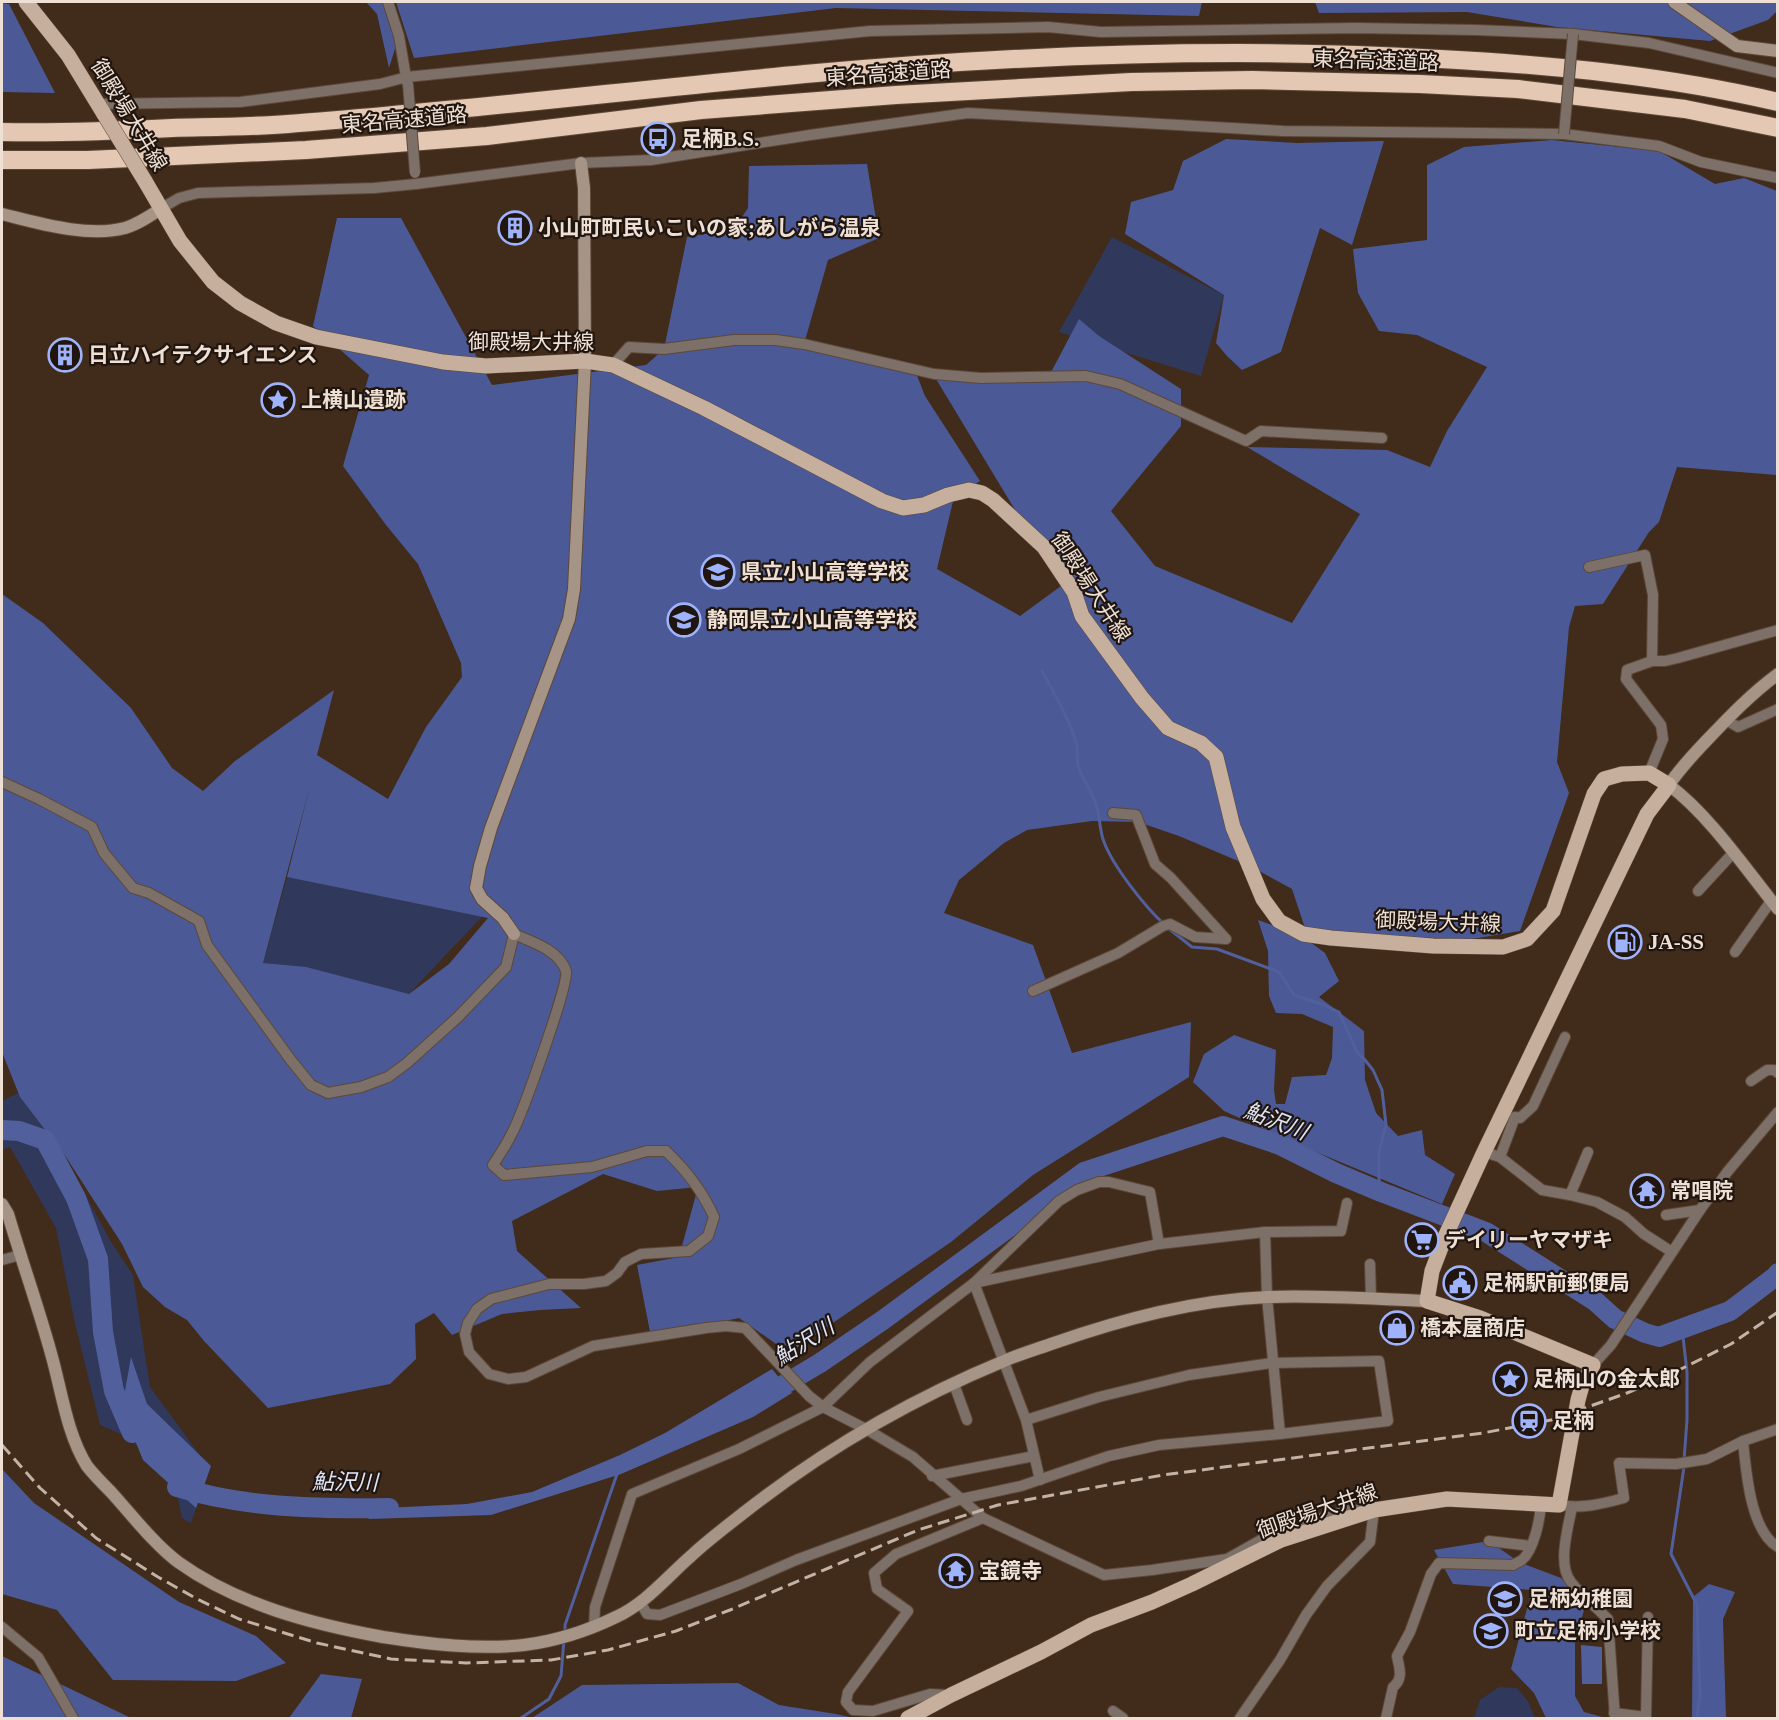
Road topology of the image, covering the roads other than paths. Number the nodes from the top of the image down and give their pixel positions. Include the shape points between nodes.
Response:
1 (26, 2) edge
2 (388, 2) edge
3 (1674, 2) edge
4 (1573, 34) junction
5 (1778, 51) edge
6 (1778, 73) edge
7 (407, 81) junction
8 (1778, 102) edge
9 (101, 109) junction
10 (1778, 128) edge
11 (2, 132) edge
12 (1564, 134) junction
13 (2, 160) edge
14 (581, 163) junction
15 (415, 178) junction
16 (1778, 178) edge
17 (162, 208) junction
18 (2, 214) edge
19 (585, 361) junction
20 (614, 365) junction
21 (1382, 438) dead end
22 (1589, 567) dead end
23 (1778, 630) edge
24 (1652, 661) junction
25 (1778, 674) edge
26 (1778, 709) edge
27 (1726, 720) junction
28 (1649, 773) junction
29 (2, 782) edge
30 (1669, 785) junction
31 (1113, 813) dead end
32 (1733, 853) junction
33 (1698, 891) dead end
34 (1774, 905) edge
35 (514, 934) junction
36 (1735, 952) dead end
37 (1034, 991) dead end
38 (1565, 1036) dead end
39 (1778, 1073) edge
40 (1751, 1081) dead end
41 (1778, 1112) edge
42 (1484, 1152) junction
43 (1588, 1152) dead end
44 (1500, 1157) junction
45 (1570, 1195) junction
46 (2, 1203) edge
47 (1347, 1203) dead end
48 (1700, 1210) junction
49 (1666, 1215) dead end
50 (1265, 1232) junction
51 (1159, 1244) junction
52 (1672, 1252) junction
53 (20, 1255) junction
54 (2, 1260) edge
55 (1370, 1264) dead end
56 (974, 1282) junction
57 (1267, 1297) junction
58 (1371, 1299) junction
59 (1427, 1301) junction
60 (1005, 1361) junction
61 (1272, 1363) junction
62 (1593, 1365) junction
63 (954, 1384) junction
64 (823, 1407) junction
65 (967, 1420) dead end
66 (1026, 1420) junction
67 (866, 1429) junction
68 (1778, 1429) edge
69 (1280, 1434) junction
70 (1743, 1441) junction
71 (1034, 1456) junction
72 (932, 1476) junction
73 (1040, 1480) junction
74 (961, 1499) junction
75 (1541, 1504) junction
76 (1565, 1506) junction
77 (1374, 1510) junction
78 (983, 1518) junction
79 (1489, 1541) dead end
80 (1531, 1546) junction
81 (1778, 1548) edge
82 (640, 1602) junction
83 (1648, 1617) dead end
84 (2, 1627) edge
85 (594, 1627) junction
86 (951, 1695) junction
87 (1113, 1710) dead end
88 (1614, 1716) edge
89 (1647, 1718) edge
90 (73, 1719) edge
91 (908, 1719) edge
92 (1123, 1719) edge
93 (1240, 1719) edge
94 (1386, 1719) edge

1 - 9 main road, 御殿場大井線 via 68,55
2 - 7 street
3 - 5 street via 1737,46
4 - 6 street via 1649,43
4 - 7 street via 1356,28 870,31
4 - 12 street, bridge
7 - 9 street via 240,102
7 - 15 street, bridge
8 - 11 highway, 東名高速道路 via 1686,84 1494,62 1263,53 1124,54 808,74 284,124
9 - 17 main road, 御殿場大井線, bridge
10 - 13 highway, 東名高速道路 via 1685,109 1518,89 1252,80 1131,82 701,110 487,136 339,148 123,159
12 - 14 street via 1283,131 968,113 651,160
12 - 16 street via 1659,146 1701,162
14 - 15 street
14 - 19 street
15 - 17 street via 374,188 198,193
17 - 18 street via 124,228 94,231
17 - 19 main road, 御殿場大井線 via 180,241 213,282 276,323 316,337 443,362 486,366
19 - 20 main road, 御殿場大井線
19 - 35 street via 574,589 569,619 491,828 476,888
20 - 21 street via 628,347 664,349 734,340 777,340 934,374 981,378 1086,376 1120,384 1246,441 1260,431
20 - 28 main road, 御殿場大井線 via 882,501 903,508 969,490 993,500 1044,547 1074,592 1082,616 1142,699 1168,728 1201,743 1216,757 1233,827 1263,899 1279,921 1304,934 1433,946 1503,947 1527,939 1552,911 1594,794 1604,779
22 - 24 street via 1645,555 1653,595
23 - 24 street via 1678,658
24 - 28 street via 1627,670 1626,679 1661,725 1663,739
25 - 27 street
26 - 27 street via 1738,727
27 - 30 street
28 - 30 main road
29 - 35 street via 93,827 104,853 133,888 199,921 207,945 290,1059 310,1085 328,1093 388,1077 407,1063 506,967
30 - 32 street via 1706,818
30 - 42 main road via 1647,814
31 - 37 street via 1136,815 1155,864 1226,939 1195,937 1165,926 1118,953
32 - 33 street
32 - 34 street
34 - 36 street
35 - 64 street via 546,948 560,960 566,972 560,1004 513,1131 493,1165 504,1175 592,1167 647,1151 666,1151 682,1167 714,1217 708,1236 689,1251 641,1254 625,1262 606,1281 549,1284 491,1299 477,1309 468,1323 465,1334 469,1352 489,1374 508,1379 526,1377 593,1347 706,1328 745,1328
38 - 44 street via 1533,1106 1520,1118 1515,1117
39 - 40 street via 1767,1070
41 - 48 street
42 - 44 street
42 - 59 main road via 1445,1237 1432,1271
43 - 45 street
44 - 45 street via 1542,1190
45 - 52 street via 1597,1202 1625,1217
46 - 53 street
47 - 50 street via 1341,1231
48 - 49 street
48 - 52 street
50 - 51 street
50 - 57 street
51 - 56 street
51 - 56 street via 1150,1192 1099,1182 1059,1201
52 - 62 street via 1611,1345
53 - 54 street
53 - 85 street via 72,1434 87,1466 175,1560 233,1594 293,1616 339,1629 414,1642 524,1645
55 - 58 street
56 - 60 street
56 - 64 street via 870,1362
57 - 58 street
57 - 60 street via 1158,1311
57 - 61 street
58 - 59 street
59 - 62 main road via 1480,1317
60 - 63 street
60 - 66 street
61 - 66 street via 1189,1375
61 - 69 street
61 - 69 street via 1379,1361 1388,1421
62 - 76 main road via 1578,1400
63 - 65 street
63 - 67 street
64 - 67 street
64 - 85 street via 739,1449 633,1494 594,1607
66 - 71 street
67 - 72 street via 913,1457
67 - 82 street via 777,1487 693,1553
68 - 70 street
69 - 73 street via 1159,1444
70 - 76 street via 1707,1459 1676,1464 1619,1463 1624,1498 1597,1506
70 - 81 street via 1756,1516 1770,1543
71 - 72 street
71 - 73 street
72 - 74 street
73 - 74 street
74 - 78 street
74 - 82 street via 660,1615 647,1614
75 - 76 main road, 御殿場大井線
75 - 77 main road, 御殿場大井線 via 1447,1498
75 - 80 street
76 - 88 street via 1564,1551 1569,1581 1608,1619
77 - 78 street via 1349,1510 1275,1532 1227,1559 1104,1575
77 - 86 main road, 御殿場大井線 via 1281,1540 1152,1602 1091,1625
77 - 93 street via 1370,1542 1321,1594
78 - 86 street via 896,1554 874,1573 877,1589 908,1611 848,1692 846,1702 853,1710 873,1711 930,1694
79 - 80 street
80 - 94 street via 1523,1559 1513,1565 1439,1563 1397,1656 1401,1673 1393,1687
82 - 85 street
83 - 89 street
84 - 90 street via 38,1657
86 - 91 main road, 御殿場大井線
87 - 92 street
88 - 89 street

